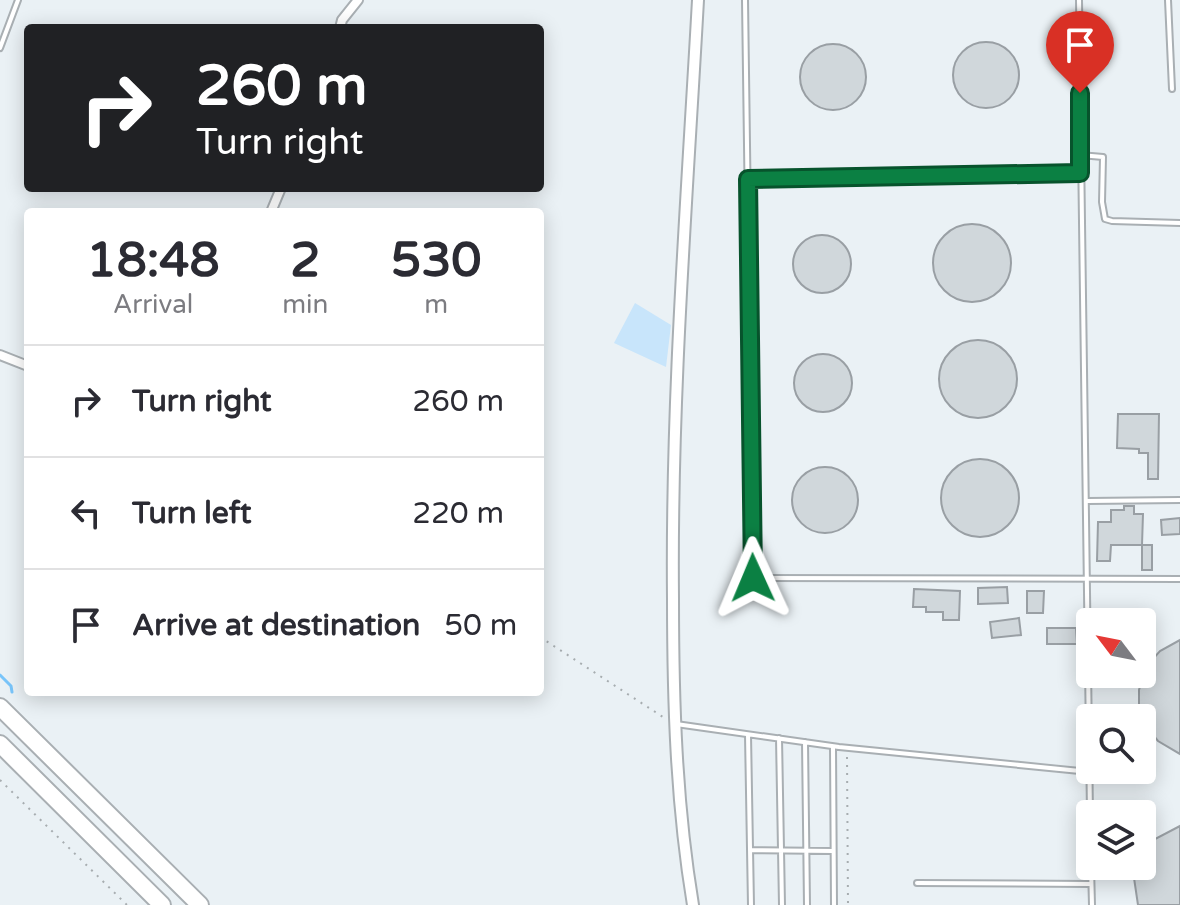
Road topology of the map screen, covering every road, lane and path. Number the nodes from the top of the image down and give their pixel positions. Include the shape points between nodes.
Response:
1 (18, 0) edge
2 (358, 0) edge
3 (698, 0) edge
4 (745, 0) edge
5 (1079, 0) edge
6 (1168, 0) edge
7 (341, 24) edge
8 (0, 48) edge
9 (1172, 89) dead end
10 (1080, 155) junction
11 (1080, 173) junction
12 (748, 179) junction
13 (1180, 223) edge
14 (0, 355) edge
15 (24, 364) edge
16 (1180, 500) edge
17 (1088, 501) junction
18 (1180, 579) edge
19 (1088, 580) junction
20 (544, 640) edge
21 (1089, 704) edge
22 (0, 707) edge
23 (673, 724) junction
24 (748, 735) junction
25 (779, 738) junction
26 (805, 742) junction
27 (0, 744) edge
28 (833, 746) junction
29 (847, 748) junction
30 (1076, 771) edge
31 (0, 780) edge
32 (751, 850) junction
33 (781, 851) junction
34 (806, 851) junction
35 (833, 851) junction
36 (1091, 880) edge
37 (917, 883) dead end
38 (1091, 884) junction
39 (127, 905) edge
40 (162, 905) edge
41 (200, 905) edge
42 (693, 905) edge
43 (751, 905) edge
44 (782, 905) edge
45 (807, 905) edge
46 (834, 905) edge
47 (848, 905) edge
48 (1092, 905) edge

1 - 8 lane
2 - 7 street
3 - 23 street via 674,427
4 - 12 lane
5 - 10 lane
6 - 9 lane
10 - 11 lane
10 - 13 lane via 1103,157 1105,219
11 - 12 lane
11 - 17 lane
12 - 19 lane via 753,578
14 - 15 street
16 - 17 lane
17 - 19 lane
18 - 19 lane
19 - 21 lane
20 - 23 path
22 - 41 highway
23 - 24 lane
23 - 42 street
24 - 25 lane
24 - 32 lane
25 - 26 lane
25 - 33 lane
26 - 28 lane
26 - 34 lane
27 - 40 highway
28 - 29 lane
28 - 35 lane
29 - 30 lane
29 - 47 path
31 - 39 path
32 - 33 lane
32 - 43 lane
33 - 34 lane
33 - 44 lane
34 - 35 lane
34 - 45 lane
35 - 46 lane
36 - 38 lane
37 - 38 lane
38 - 48 lane

